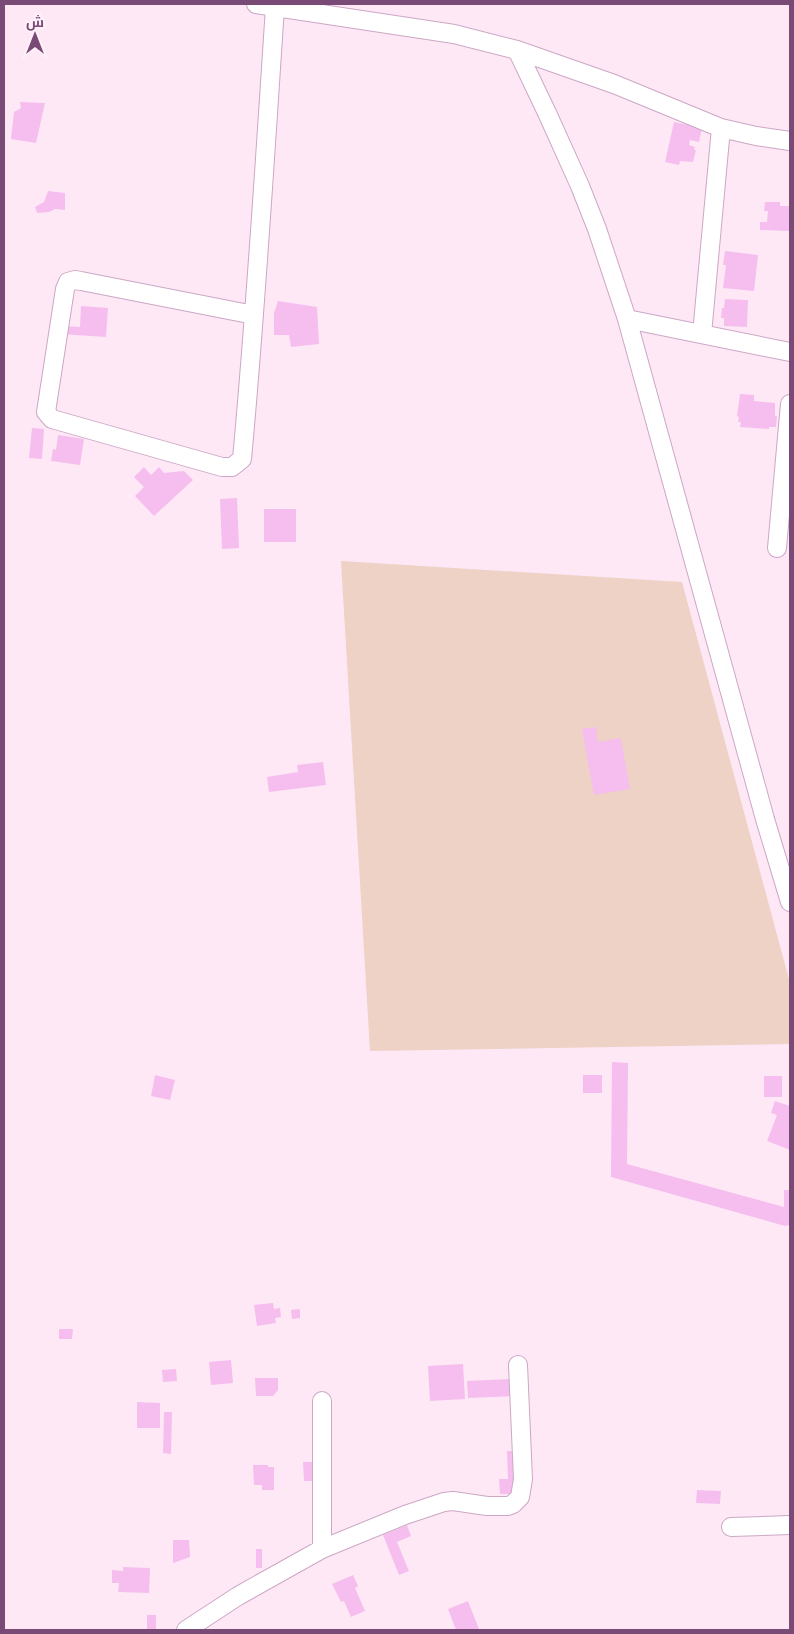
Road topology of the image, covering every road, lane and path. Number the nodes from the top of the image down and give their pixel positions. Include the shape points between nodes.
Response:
1 (256, 4) edge
2 (275, 7) junction
3 (358, 12) edge
4 (517, 50) junction
5 (721, 128) junction
6 (790, 141) edge
7 (254, 315) junction
8 (627, 319) junction
9 (702, 334) junction
10 (790, 352) edge
11 (790, 404) edge
12 (777, 548) dead end
13 (786, 876) edge
14 (790, 902) edge
15 (518, 1365) dead end
16 (322, 1401) dead end
17 (790, 1525) edge
18 (731, 1528) dead end
19 (322, 1549) junction
20 (190, 1629) edge

1 - 2 street
2 - 3 street
2 - 7 street
3 - 4 street
4 - 5 street via 614,84
4 - 8 street via 580,186
5 - 6 street
5 - 9 street
7 - 7 street via 81,281 68,282 46,412 52,419 222,467 232,467 242,459
8 - 9 street
8 - 13 street
9 - 10 street
11 - 12 street
13 - 14 street
15 - 19 street via 523,1479 520,1497 513,1504 487,1506 444,1502
16 - 19 street
17 - 18 street
19 - 20 street via 238,1596

